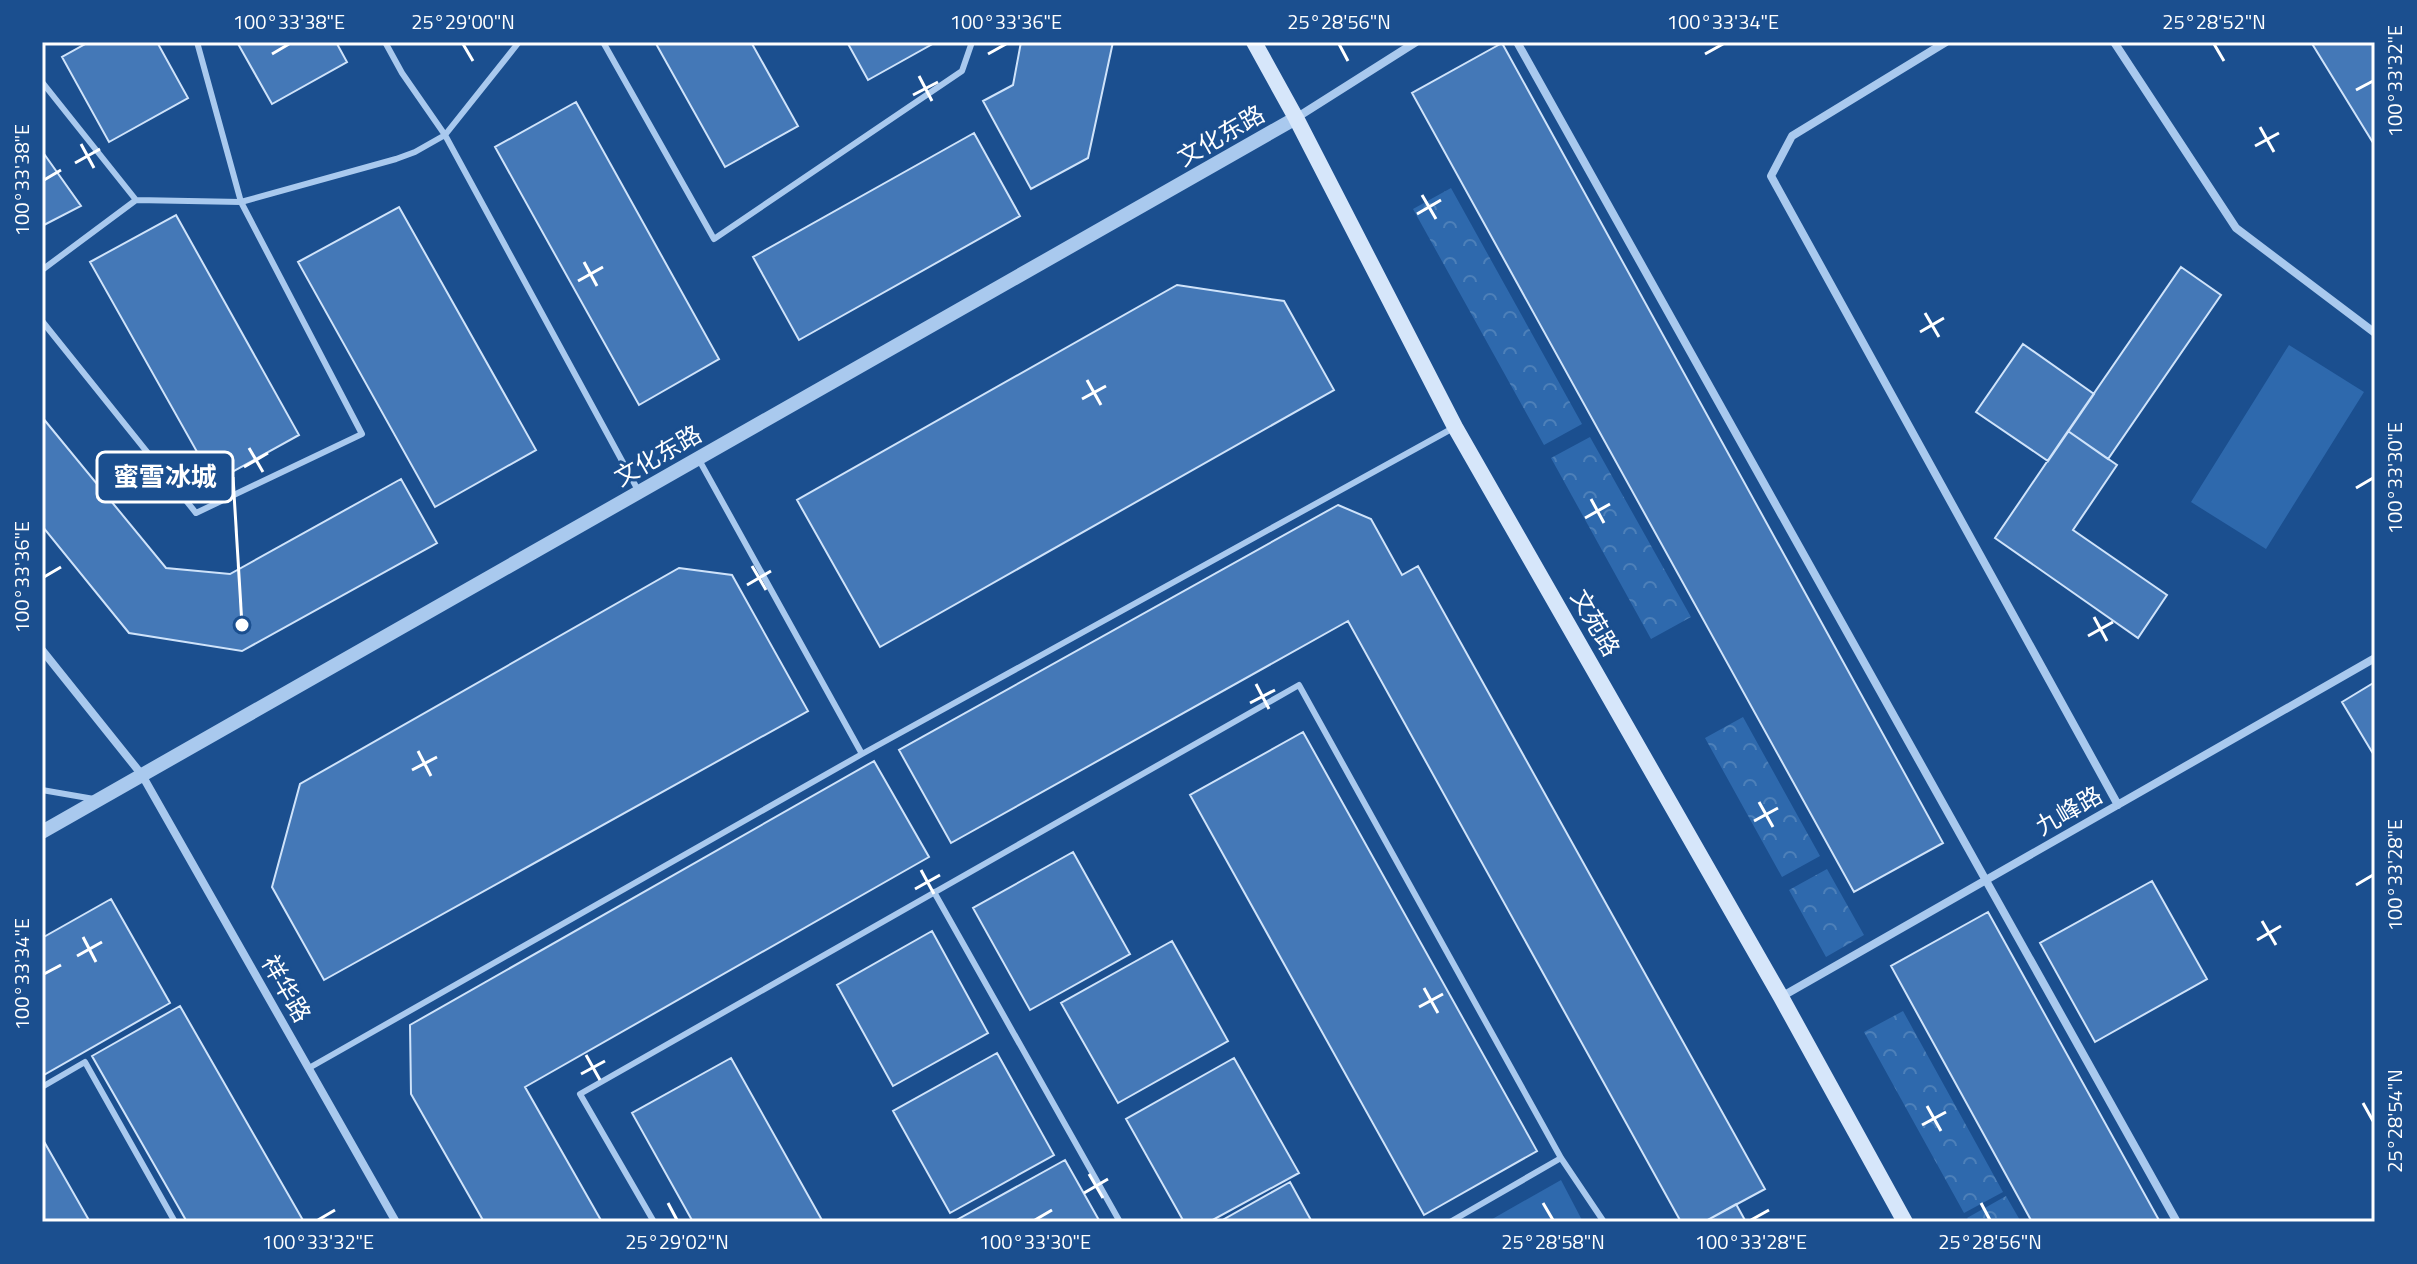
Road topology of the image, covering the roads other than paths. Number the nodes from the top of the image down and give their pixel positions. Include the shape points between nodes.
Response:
1 (197, 42) edge
2 (385, 42) edge
3 (519, 42) edge
4 (603, 42) edge
5 (972, 42) edge
6 (1254, 42) edge
7 (1416, 42) edge
8 (1517, 42) edge
9 (1946, 42) edge
10 (2114, 42) edge
11 (42, 82) edge
12 (1296, 118) junction
13 (445, 135) junction
14 (136, 200) junction
15 (241, 202) junction
16 (42, 270) edge
17 (42, 321) edge
18 (2375, 333) edge
19 (1455, 427) junction
20 (698, 458) junction
21 (639, 492) junction
22 (42, 650) edge
23 (2375, 658) edge
24 (862, 754) junction
25 (142, 775) junction
26 (42, 790) edge
27 (99, 800) junction
28 (2118, 805) junction
29 (42, 832) edge
30 (1986, 881) junction
31 (934, 892) junction
32 (1781, 997) junction
33 (309, 1068) junction
34 (42, 1087) edge
35 (1561, 1158) junction
36 (175, 1222) edge
37 (396, 1222) edge
38 (654, 1222) edge
39 (1120, 1222) edge
40 (1450, 1222) edge
41 (1604, 1222) edge
42 (1905, 1222) edge
43 (2177, 1222) edge

1 - 15 lane
2 - 13 lane
3 - 13 lane
4 - 5 lane via 714,239 962,71
6 - 12 main road, 文苑路
7 - 12 street
8 - 30 street
9 - 28 street via 1792,136 1771,176
10 - 18 street via 2236,228
11 - 14 lane
12 - 19 main road, 文苑路
12 - 20 street, 文化东路
13 - 15 lane via 396,159
13 - 21 lane
14 - 15 lane
14 - 16 lane
15 - 17 lane via 362,434 196,513
19 - 24 lane
19 - 32 main road, 文苑路
20 - 21 street, 文化东路
20 - 24 lane
21 - 25 street, 文化东路
22 - 25 street, 祥华路
23 - 28 street, 九峰路
24 - 33 lane
25 - 27 street, 文化东路
25 - 33 street, 祥华路
26 - 27 lane
27 - 29 street, 文化东路
28 - 30 street, 九峰路
30 - 32 street, 九峰路
30 - 43 street
31 - 35 lane via 1299,685
31 - 38 lane via 580,1094
31 - 39 lane
32 - 42 main road, 文苑路
33 - 37 street, 祥华路
34 - 36 lane via 85,1062
35 - 40 lane
35 - 41 lane

